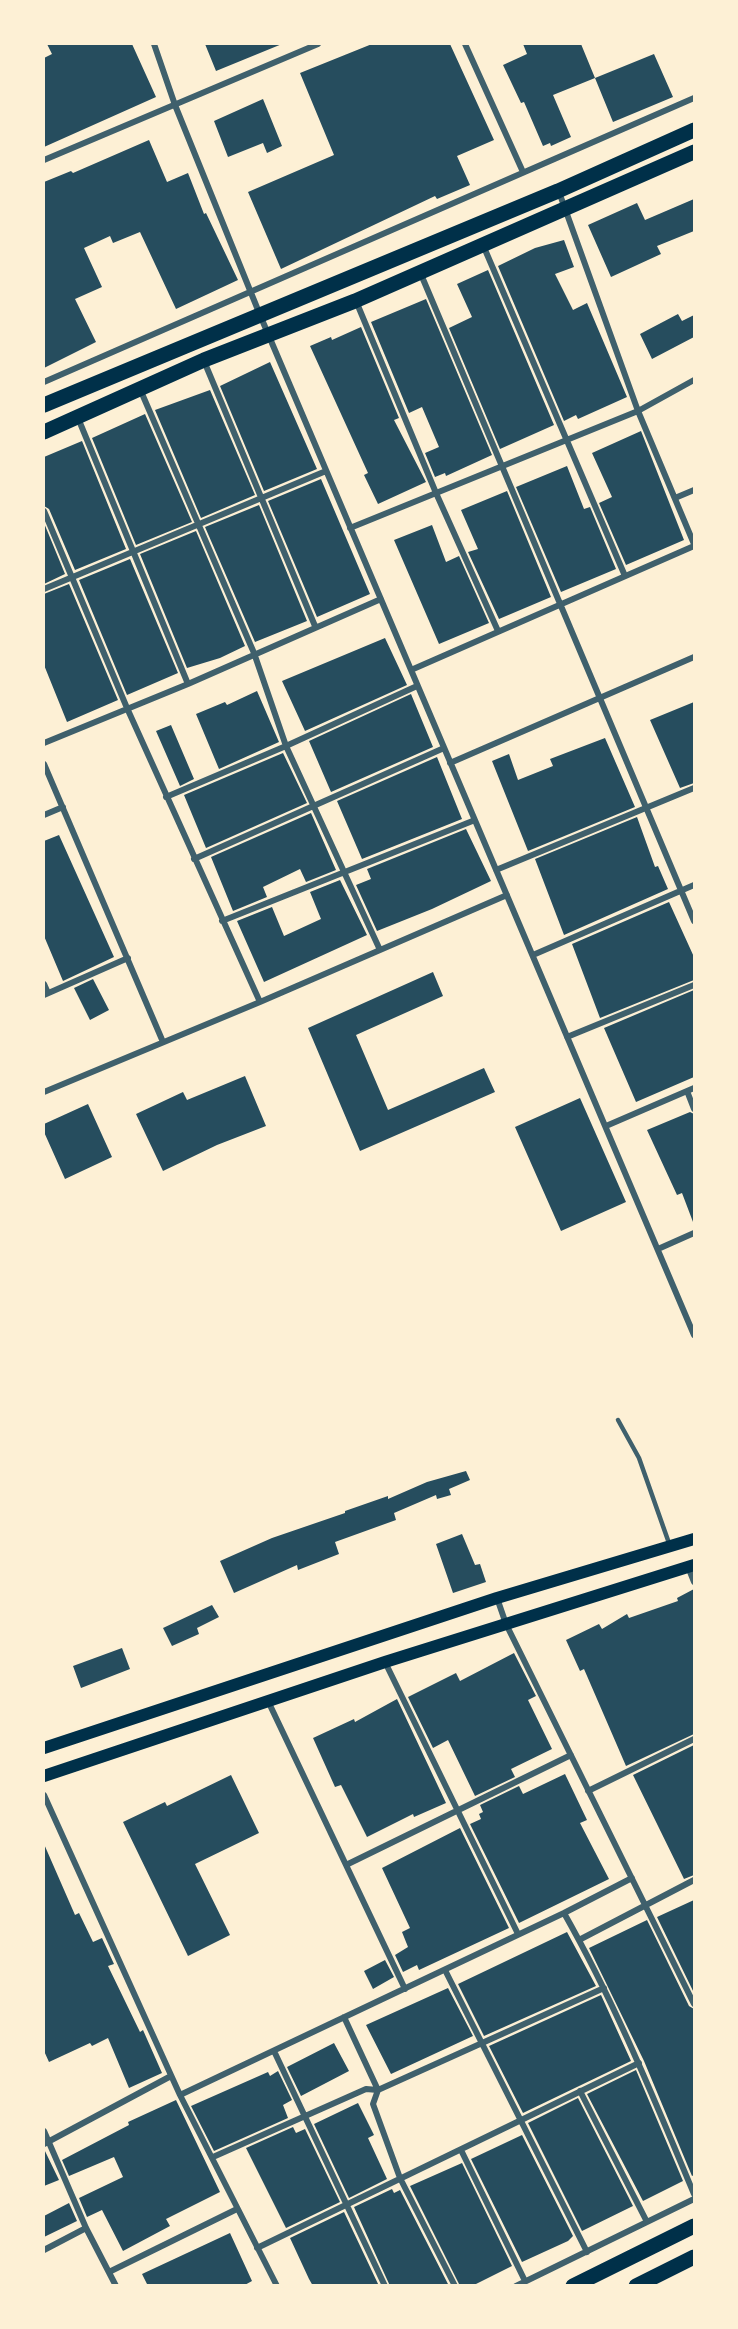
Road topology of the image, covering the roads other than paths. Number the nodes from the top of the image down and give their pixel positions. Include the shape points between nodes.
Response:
1 (154, 44) edge
2 (318, 44) edge
3 (465, 44) edge
4 (694, 98) edge
5 (176, 105) junction
6 (694, 130) edge
7 (694, 152) edge
8 (44, 160) edge
9 (523, 172) junction
10 (558, 190) junction
11 (566, 207) junction
12 (482, 244) junction
13 (419, 271) junction
14 (250, 291) junction
15 (355, 300) junction
16 (260, 315) junction
17 (270, 335) junction
18 (204, 360) junction
19 (694, 380) edge
20 (44, 382) edge
21 (139, 387) junction
22 (44, 405) edge
23 (638, 411) junction
24 (78, 418) junction
25 (44, 432) edge
26 (566, 440) junction
27 (501, 465) junction
28 (326, 471) junction
29 (694, 490) edge
30 (436, 493) junction
31 (259, 497) junction
32 (675, 498) junction
33 (44, 511) edge
34 (197, 524) junction
35 (351, 528) junction
36 (694, 545) edge
37 (134, 550) junction
38 (625, 576) junction
39 (72, 578) junction
40 (44, 589) edge
41 (381, 599) junction
42 (560, 603) junction
43 (315, 626) junction
44 (498, 631) junction
45 (254, 653) junction
46 (694, 657) edge
47 (411, 670) junction
48 (188, 684) junction
49 (417, 686) junction
50 (598, 698) junction
51 (127, 708) junction
52 (44, 743) edge
53 (286, 746) junction
54 (444, 748) junction
55 (450, 763) junction
56 (44, 764) edge
57 (694, 789) edge
58 (166, 796) junction
59 (63, 807) junction
60 (314, 807) junction
61 (646, 808) junction
62 (44, 815) edge
63 (475, 820) junction
64 (194, 859) junction
65 (496, 870) junction
66 (343, 872) junction
67 (694, 885) edge
68 (682, 890) junction
69 (507, 895) junction
70 (222, 921) junction
71 (694, 921) edge
72 (380, 950) junction
73 (532, 955) junction
74 (128, 958) junction
75 (44, 984) edge
76 (694, 985) edge
77 (46, 994) edge
78 (260, 1002) junction
79 (567, 1037) junction
80 (163, 1042) junction
81 (694, 1088) edge
82 (687, 1091) junction
83 (44, 1092) edge
84 (694, 1109) edge
85 (606, 1126) junction
86 (694, 1233) edge
87 (658, 1249) junction
88 (694, 1335) edge
89 (618, 1420) dead end
90 (694, 1539) edge
91 (670, 1546) junction
92 (691, 1566) edge
93 (694, 1582) edge
94 (496, 1598) junction
95 (506, 1624) junction
96 (385, 1662) junction
97 (268, 1701) junction
98 (694, 1739) edge
99 (44, 1748) edge
100 (571, 1755) junction
101 (44, 1776) edge
102 (588, 1791) junction
103 (44, 1795) edge
104 (457, 1810) junction
105 (346, 1865) junction
106 (632, 1878) junction
107 (694, 1880) edge
108 (646, 1906) junction
109 (564, 1913) junction
110 (518, 1934) junction
111 (579, 1940) junction
112 (445, 1970) junction
113 (604, 1988) junction
114 (405, 1989) junction
115 (694, 2004) edge
116 (344, 2017) junction
117 (482, 2045) junction
118 (274, 2051) junction
119 (639, 2063) junction
120 (171, 2076) junction
121 (378, 2090) junction
122 (580, 2091) junction
123 (180, 2095) junction
124 (305, 2117) junction
125 (520, 2121) junction
126 (44, 2132) edge
127 (46, 2143) edge
128 (461, 2150) junction
129 (213, 2157) junction
130 (400, 2178) junction
131 (694, 2194) edge
132 (694, 2199) edge
133 (347, 2205) junction
134 (237, 2209) junction
135 (647, 2222) junction
136 (694, 2226) edge
137 (86, 2228) junction
138 (257, 2248) junction
139 (44, 2250) edge
140 (587, 2252) junction
141 (694, 2257) edge
142 (110, 2272) junction
143 (525, 2281) junction
144 (116, 2286) edge
145 (277, 2286) edge
146 (385, 2286) edge
147 (455, 2286) edge
148 (516, 2286) edge
149 (573, 2286) edge
150 (636, 2286) edge

1 - 5 street
2 - 5 street
3 - 9 street
4 - 9 street
5 - 8 street
5 - 14 street
6 - 10 main road
7 - 11 main road
9 - 14 street
10 - 11 street
10 - 16 main road
11 - 12 main road
11 - 23 street
12 - 13 main road
12 - 26 street
13 - 15 main road
13 - 27 street
14 - 16 street
14 - 20 street
15 - 17 main road
15 - 30 street
16 - 17 street
16 - 22 main road
17 - 18 main road
17 - 28 street
18 - 21 main road
18 - 31 street
19 - 23 street
21 - 24 main road
21 - 34 street
23 - 26 street
23 - 32 street
24 - 25 main road
24 - 37 street
26 - 27 street
26 - 38 street
27 - 30 street
27 - 42 street
28 - 31 street
28 - 35 street
29 - 32 street
30 - 35 street
30 - 44 street
31 - 34 street
31 - 43 street
32 - 36 street
33 - 39 street
34 - 37 street
34 - 45 street
35 - 41 street
36 - 38 street
37 - 39 street
37 - 48 street
38 - 42 street
39 - 40 street
39 - 51 street
41 - 43 street
41 - 47 street
42 - 44 street
42 - 50 street
43 - 45 street
44 - 47 street
45 - 48 street
45 - 53 street
46 - 50 street
47 - 49 street
48 - 51 street
49 - 53 street
49 - 54 street
50 - 55 street
50 - 61 street
51 - 52 street
51 - 58 street
53 - 58 street
53 - 60 street
54 - 55 street
54 - 60 street
55 - 63 street
56 - 59 street
57 - 61 street
58 - 64 street
59 - 62 street
59 - 74 street
60 - 64 street
60 - 66 street
61 - 65 street
61 - 68 street
63 - 65 street
63 - 66 street
64 - 70 street
65 - 69 street
66 - 70 street
66 - 72 street
67 - 68 street
68 - 71 street
68 - 73 street
69 - 72 street
69 - 73 street
70 - 78 street
72 - 78 street
73 - 79 street
74 - 77 street
74 - 80 street
75 - 77 street
76 - 79 street
78 - 80 street
79 - 85 street
80 - 83 street
81 - 82 street
82 - 84 street
82 - 85 street
85 - 87 street
86 - 87 street
87 - 88 street
89 - 91 lane via 639,1458
90 - 91 main road
91 - 94 main road
92 - 93 street
92 - 95 main road
94 - 95 street
94 - 99 main road
95 - 96 main road
95 - 100 street
96 - 97 main road
96 - 104 street
97 - 101 main road
97 - 105 street
98 - 102 street
100 - 102 street
100 - 104 street
102 - 106 street
103 - 120 street
104 - 105 street
104 - 110 street
105 - 114 street
106 - 108 street
106 - 109 street
107 - 108 street
108 - 111 street
108 - 115 street
109 - 110 street
109 - 111 street
110 - 112 street
111 - 113 street
112 - 114 street
112 - 117 street
113 - 117 street
113 - 119 street
114 - 116 street
116 - 118 street
116 - 121 street
117 - 121 street
117 - 125 street
118 - 123 street
118 - 124 street
119 - 122 street
119 - 131 street
120 - 123 street
120 - 127 street
121 - 124 street via 366,2089
121 - 130 street via 373,2104
122 - 125 street
122 - 135 street
123 - 129 street
124 - 129 street
124 - 133 street
125 - 128 street
125 - 140 street
126 - 127 street
127 - 137 street
128 - 130 street
128 - 143 street
129 - 134 street
130 - 133 street
130 - 147 street
132 - 135 street
133 - 138 street
133 - 146 street
134 - 138 street
134 - 142 street
135 - 140 street
136 - 149 main road
137 - 139 street
137 - 142 street
138 - 145 street
140 - 143 street
141 - 150 main road
142 - 144 street
143 - 148 street

